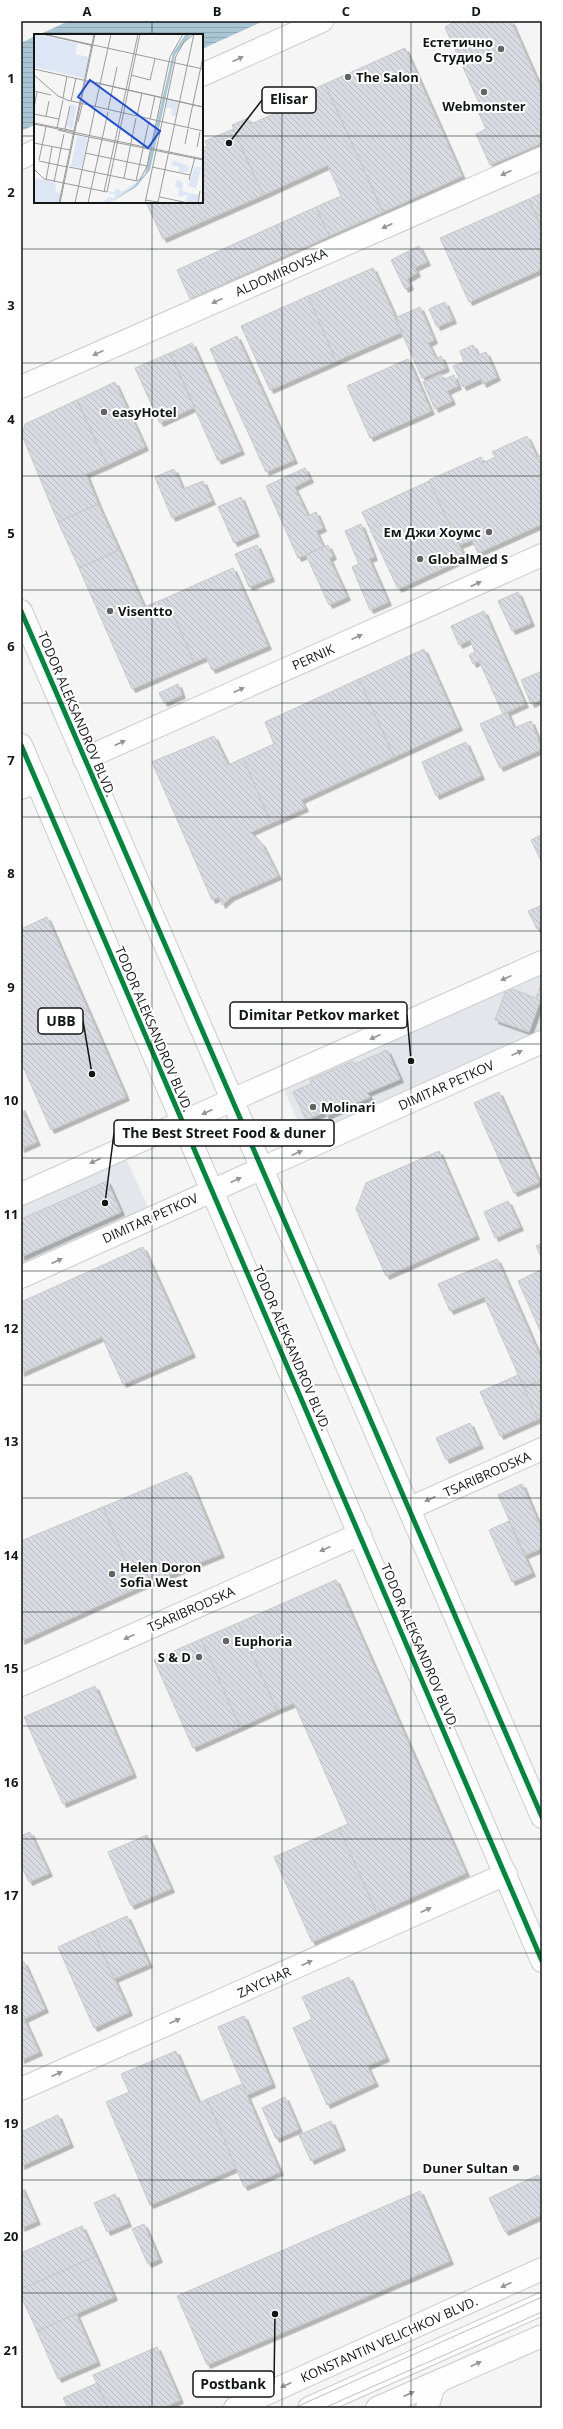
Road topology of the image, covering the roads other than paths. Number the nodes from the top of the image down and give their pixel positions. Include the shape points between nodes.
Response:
1 (322, 21) edge
2 (203, 75) edge
3 (34, 152) edge
4 (21, 158) edge
5 (542, 158) edge
6 (21, 387) edge
7 (542, 555) edge
8 (21, 611) edge
9 (21, 745) edge
10 (84, 759) junction
11 (29, 784) edge
12 (542, 962) edge
13 (542, 1042) edge
14 (232, 1101) junction
15 (182, 1123) junction
16 (261, 1169) junction
17 (212, 1191) junction
18 (21, 1194) edge
19 (21, 1277) edge
20 (542, 1450) edge
21 (410, 1508) junction
22 (360, 1534) junction
23 (21, 1685) edge
24 (542, 1817) edge
25 (506, 1874) junction
26 (542, 1961) edge
27 (21, 2090) edge
28 (542, 2269) edge
29 (542, 2304) edge
30 (542, 2336) edge
31 (441, 2380) junction
32 (235, 2408) edge
33 (309, 2408) edge
34 (377, 2408) edge
35 (427, 2408) edge

2 -> 1 street
3 - 4 street
5 -> 6 street, ALDOMIROVSKA
10 -> 7 street, PERNIK
8 - 10 street, TODOR ALEKSANDROV BLVD.
9 - 11 street, TODOR ALEKSANDROV BLVD.
10 - 14 street, TODOR ALEKSANDROV BLVD.
11 - 15 street, TODOR ALEKSANDROV BLVD.
12 -> 14 street
16 -> 13 street, DIMITAR PETKOV
14 -> 15 street
14 - 16 street, TODOR ALEKSANDROV BLVD.
15 - 17 street, TODOR ALEKSANDROV BLVD.
15 -> 18 street
17 -> 16 street, DIMITAR PETKOV
16 - 21 street, TODOR ALEKSANDROV BLVD.
19 -> 17 street, DIMITAR PETKOV
17 - 22 street, TODOR ALEKSANDROV BLVD.
20 -> 21 street, TSARIBRODSKA
21 - 24 street, TODOR ALEKSANDROV BLVD.
22 -> 23 street, TSARIBRODSKA
22 - 25 street, TODOR ALEKSANDROV BLVD.
25 - 26 street, TODOR ALEKSANDROV BLVD.
27 -> 25 street, ZAYCHAR
28 -> 32 street, KONSTANTIN VELICHKOV BLVD.
29 - 33 street
31 -> 30 street
34 -> 31 street
31 - 35 street via 433,2388

